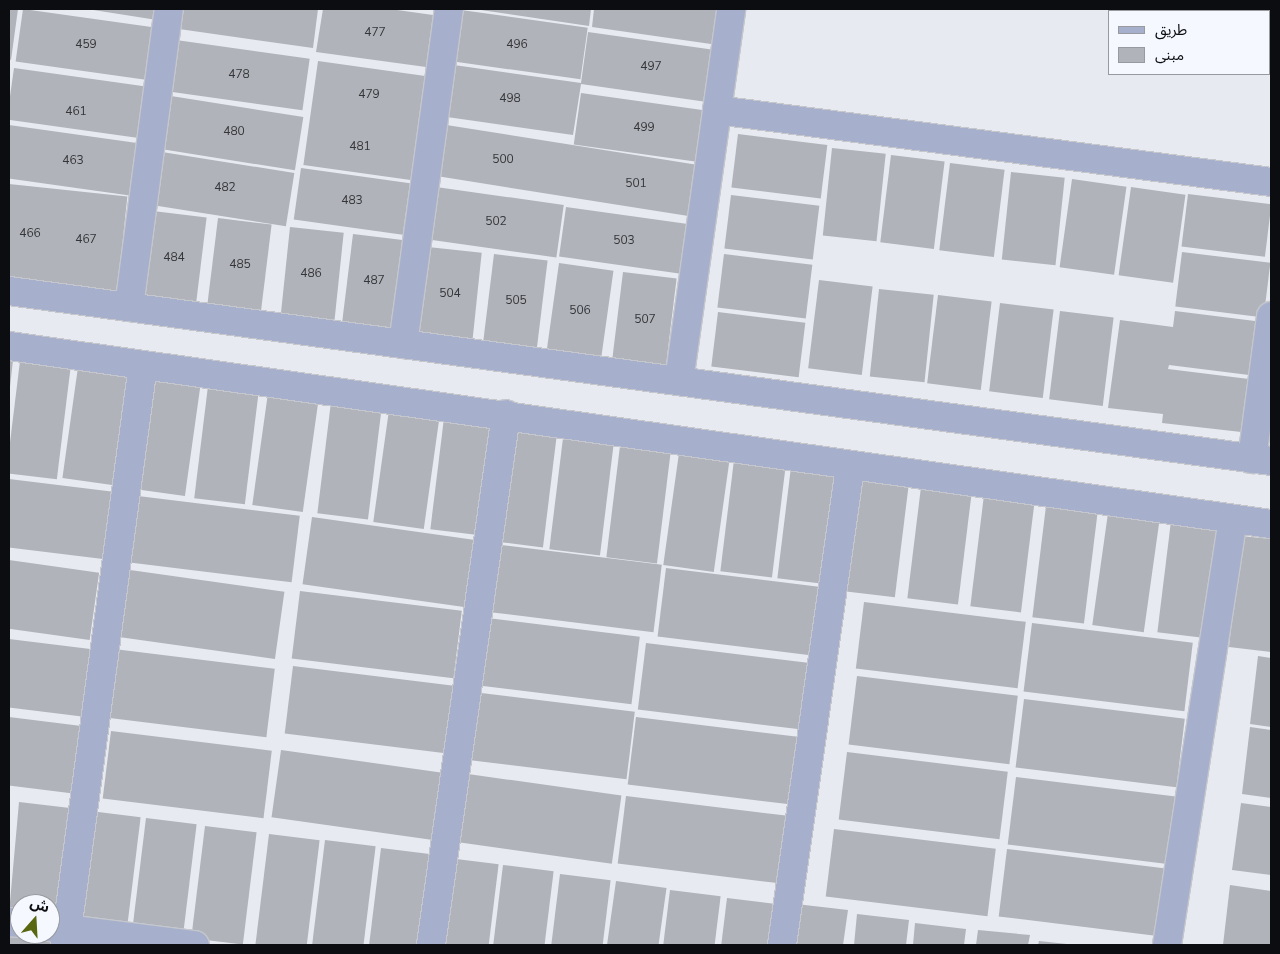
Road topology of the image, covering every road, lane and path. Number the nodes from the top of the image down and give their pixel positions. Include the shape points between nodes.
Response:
1 (169, 9) edge
2 (449, 9) edge
3 (731, 9) edge
4 (717, 110) junction
5 (1271, 182) edge
6 (9, 291) edge
7 (129, 307) junction
8 (1271, 316) edge
9 (403, 344) junction
10 (9, 346) edge
11 (143, 365) junction
12 (679, 381) junction
13 (506, 414) junction
14 (1262, 460) edge
15 (850, 464) junction
16 (1232, 518) junction
17 (1271, 524) edge
18 (60, 934) edge
19 (195, 945) edge
20 (431, 945) edge
21 (782, 945) edge
22 (1168, 945) edge

1 - 7 street
2 - 9 street
3 - 4 street
4 - 5 street
4 - 12 street
6 - 7 street
7 - 9 street
8 - 14 street
9 - 12 street
10 - 11 street
11 - 13 street
11 - 18 street
12 - 14 street
13 - 15 street
13 - 20 street
15 - 16 street
15 - 21 street
16 - 17 street
16 - 22 street
18 - 19 street

